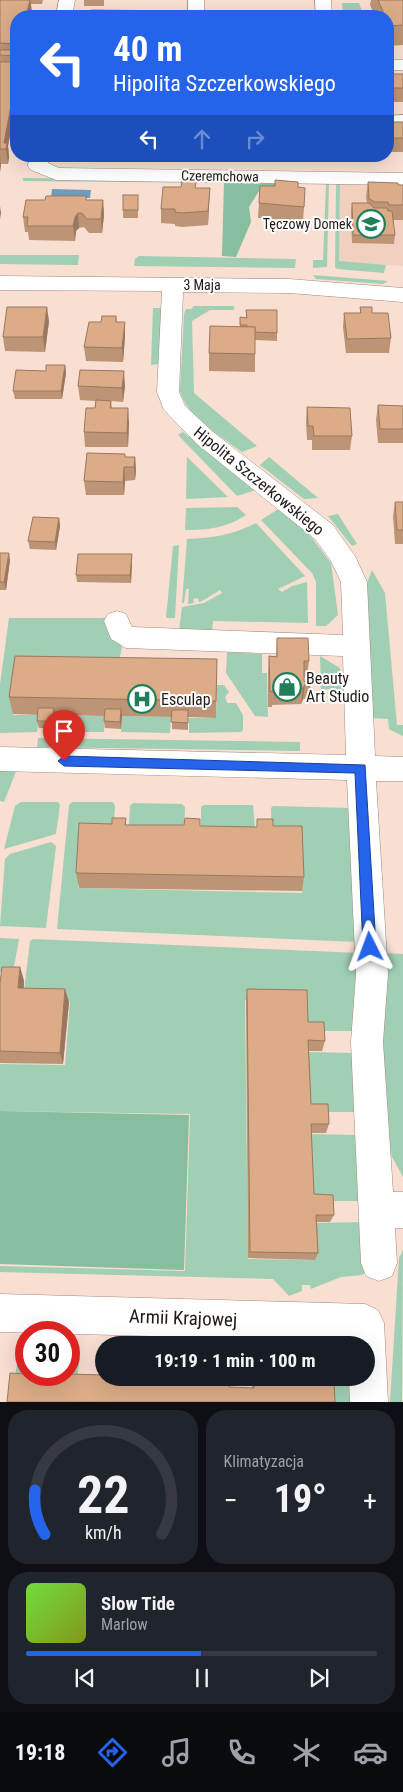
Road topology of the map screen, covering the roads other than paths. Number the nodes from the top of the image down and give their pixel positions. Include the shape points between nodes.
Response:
1 (40, 162) edge
2 (330, 162) edge
3 (331, 177) junction
4 (403, 179) edge
5 (0, 283) edge
6 (173, 285) junction
7 (403, 295) edge
8 (118, 621) dead end
9 (356, 646) junction
10 (0, 759) edge
11 (361, 768) junction
12 (403, 769) edge
13 (390, 1210) edge
14 (379, 1263) dead end
15 (0, 1313) edge
16 (369, 1402) edge

1 - 3 street, Czeremchowa via 56,174
2 - 3 street
3 - 4 street, Czeremchowa
5 - 6 street, 3 Maja
6 - 7 street, 3 Maja via 298,287
6 - 9 street, Hipolita Szczerkowskiego via 168,392 176,410 205,438 324,532 342,556 354,582
8 - 9 street via 120,632 126,637
9 - 11 street, Hipolita Szczerkowskiego
10 - 11 street
11 - 12 street
11 - 13 street, Hipolita Szczerkowskiego via 372,974 367,1042
13 - 14 street, Hipolita Szczerkowskiego
15 - 16 street, Armii Krajowej via 365,1323

